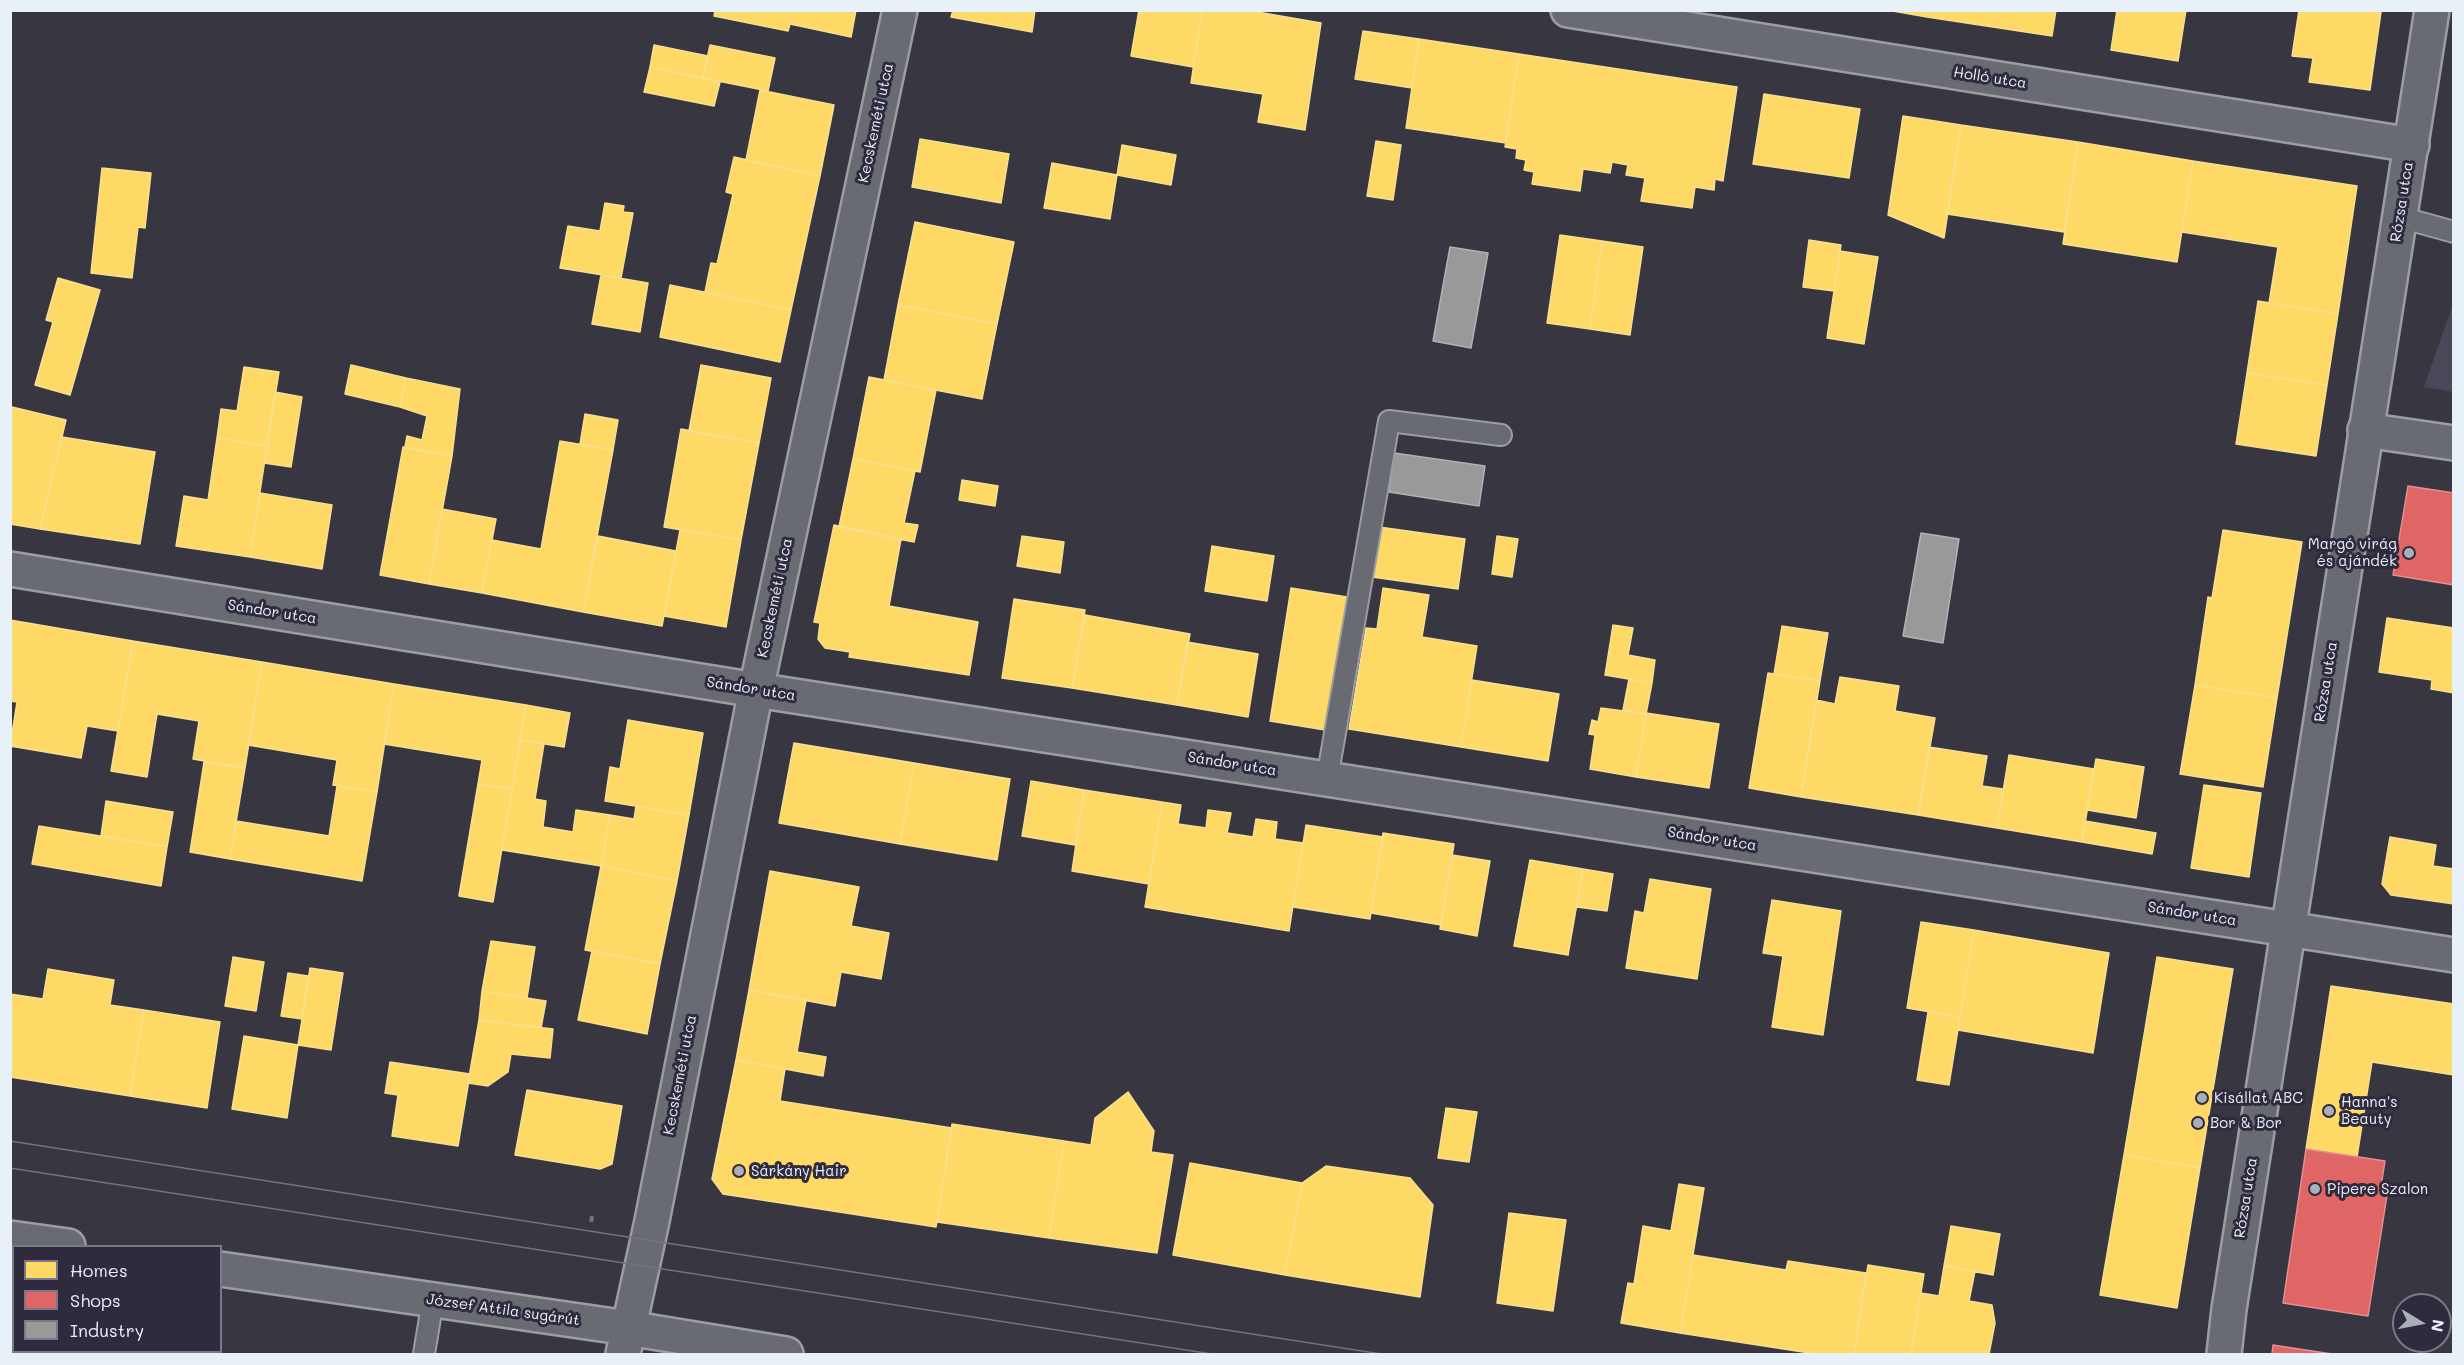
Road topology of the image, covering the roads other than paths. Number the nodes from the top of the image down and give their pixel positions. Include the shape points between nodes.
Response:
1 (900, 10) edge
2 (1568, 10) edge
3 (2432, 10) edge
4 (2412, 145) junction
5 (2400, 217) junction
6 (2454, 232) edge
7 (2365, 430) junction
8 (1501, 435) dead end
9 (2454, 443) edge
10 (10, 569) edge
11 (756, 690) junction
12 (1327, 779) junction
13 (2288, 928) junction
14 (2454, 955) edge
15 (10, 1238) edge
16 (61, 1245) edge
17 (222, 1269) edge
18 (433, 1300) junction
19 (626, 1341) edge
20 (424, 1354) edge
21 (786, 1354) edge
22 (2224, 1354) edge

1 - 11 street, Kecskeméti utca
2 - 4 street, Holló utca
3 - 4 street, Rózsa utca
4 - 5 street, Rózsa utca
5 - 6 lane
5 - 7 street, Rózsa utca
7 - 9 street
7 - 13 street, Rózsa utca
8 - 12 lane via 1389,421
10 - 11 street, Sándor utca
11 - 12 street, Sándor utca
11 - 19 street, Kecskeméti utca
12 - 13 street, Sándor utca
13 - 14 street, Sándor utca
13 - 22 street, Rózsa utca
15 - 16 street
17 - 18 street, József Attila sugárút
18 - 19 street, József Attila sugárút
18 - 20 lane
19 - 21 street, József Attila sugárút

